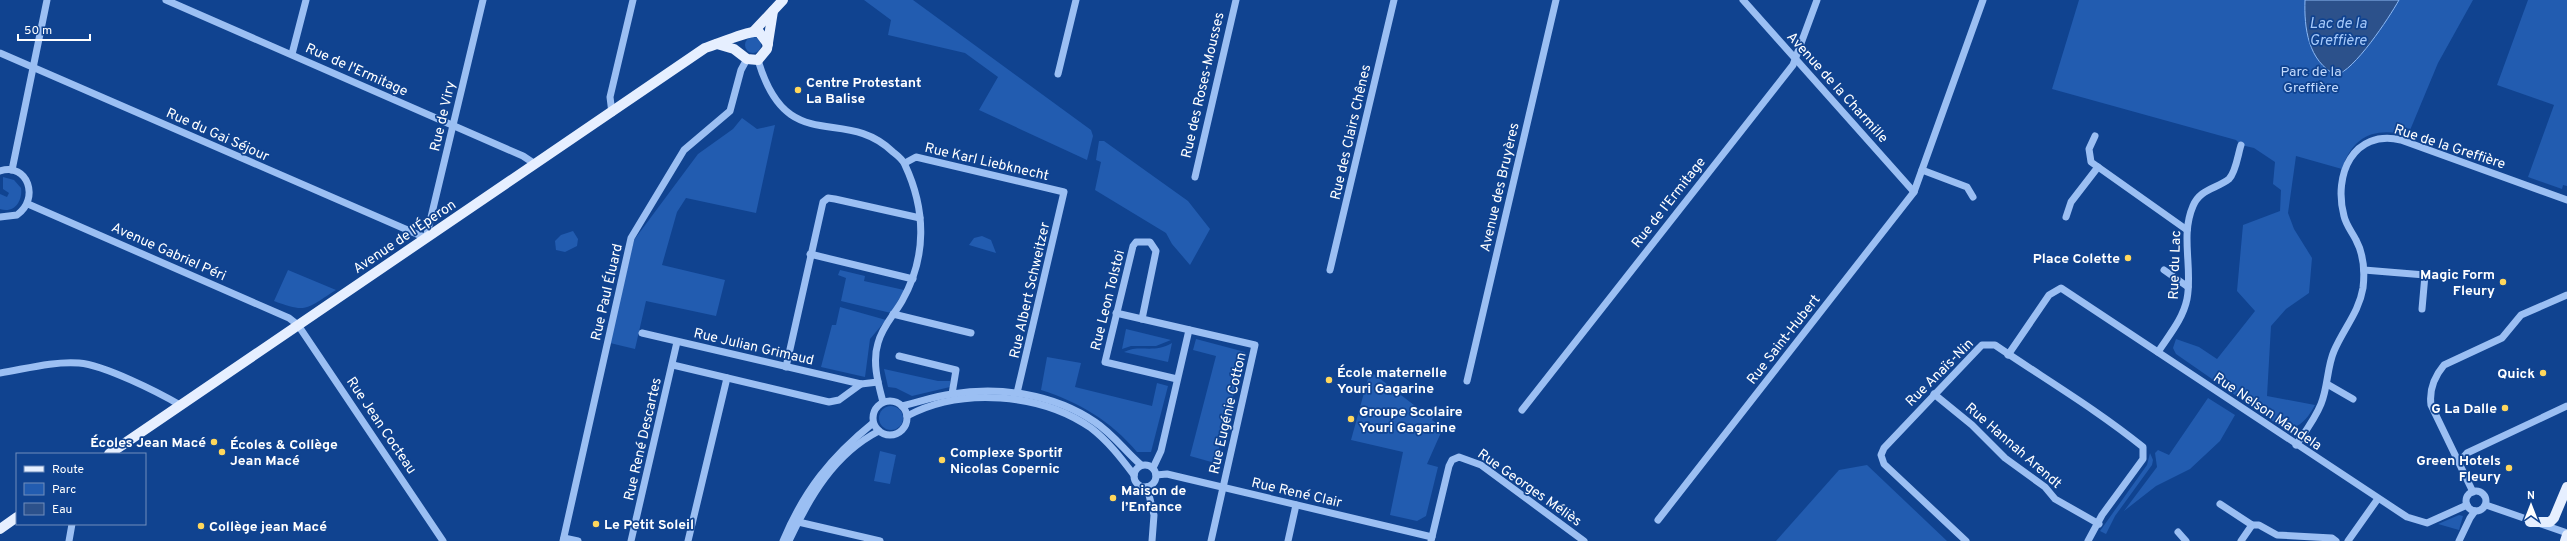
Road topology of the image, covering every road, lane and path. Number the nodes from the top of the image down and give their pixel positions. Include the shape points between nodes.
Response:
1 (47, 0) edge
2 (166, 0) edge
3 (306, 0) edge
4 (483, 0) edge
5 (633, 0) edge
6 (783, 0) edge
7 (1076, 0) edge
8 (1236, 0) edge
9 (1394, 0) edge
10 (1556, 0) edge
11 (1743, 0) edge
12 (1818, 0) edge
13 (1983, 0) edge
14 (773, 11) junction
15 (754, 31) junction
16 (741, 36) junction
17 (717, 44) junction
18 (768, 44) junction
19 (0, 53) edge
20 (292, 54) junction
21 (743, 56) junction
22 (1796, 59) junction
23 (758, 60) junction
24 (33, 67) junction
25 (1058, 74) dead end
26 (612, 113) junction
27 (453, 125) junction
28 (2095, 136) dead end
29 (2241, 145) dead end
30 (905, 163) junction
31 (535, 164) junction
32 (2098, 167) junction
33 (12, 170) junction
34 (1922, 170) junction
35 (0, 171) edge
36 (1195, 177) dead end
37 (1064, 192) joint
38 (1914, 192) junction
39 (1973, 197) dead end
40 (2567, 200) edge
41 (28, 204) junction
42 (2066, 217) dead end
43 (920, 218) junction
44 (0, 220) edge
45 (2187, 230) junction
46 (426, 238) junction
47 (810, 254) junction
48 (1330, 270) dead end
49 (2164, 270) dead end
50 (2364, 270) junction
51 (913, 279) junction
52 (2188, 287) junction
53 (2567, 295) edge
54 (2422, 309) dead end
55 (1116, 313) junction
56 (893, 314) junction
57 (1142, 319) junction
58 (298, 325) junction
59 (1189, 330) junction
60 (642, 333) dead end
61 (971, 333) dead end
62 (677, 342) junction
63 (2158, 352) junction
64 (2008, 355) junction
65 (899, 356) dead end
66 (673, 366) junction
67 (786, 367) junction
68 (0, 373) edge
69 (727, 378) junction
70 (1177, 379) junction
71 (1467, 380) dead end
72 (878, 382) junction
73 (860, 384) junction
74 (2327, 384) junction
75 (1017, 393) junction
76 (952, 394) junction
77 (1934, 394) junction
78 (2353, 399) dead end
79 (883, 402) junction
80 (180, 405) junction
81 (902, 406) junction
82 (2567, 406) edge
83 (1522, 410) dead end
84 (907, 416) junction
85 (873, 423) junction
86 (879, 431) junction
87 (2296, 445) junction
88 (110, 453) edge
89 (2459, 462) junction
90 (1141, 465) junction
91 (1153, 468) junction
92 (1134, 475) junction
93 (1156, 475) junction
94 (2567, 486) edge
95 (1147, 487) junction
96 (1224, 488) junction
97 (2473, 492) junction
98 (2377, 500) junction
99 (2220, 504) dead end
100 (1296, 505) junction
101 (2467, 505) junction
102 (2486, 505) junction
103 (2475, 511) junction
104 (16, 518) edge
105 (1658, 520) dead end
106 (795, 521) junction
107 (2530, 522) junction
108 (2099, 524) junction
109 (72, 525) edge
110 (2252, 525) junction
111 (0, 529) edge
112 (2178, 532) dead end
113 (2567, 534) edge
114 (1431, 539) edge
115 (563, 540) edge
116 (68, 541) edge
117 (443, 541) edge
118 (578, 541) edge
119 (632, 541) edge
120 (688, 541) edge
121 (783, 541) edge
122 (789, 541) edge
123 (880, 541) edge
124 (1152, 541) edge
125 (1211, 541) edge
126 (1288, 541) edge
127 (1584, 541) edge
128 (1966, 541) edge
129 (2088, 541) edge
130 (2186, 541) edge
131 (2241, 541) edge
132 (2336, 541) edge
133 (2348, 541) edge
134 (2459, 541) edge
135 (2565, 541) edge

1 - 24 street
2 - 20 street, Rue de l'Ermitage
3 - 20 street
4 - 27 street, Rue de Viry
5 - 26 street via 610,97
6 - 14 main road, Avenue de l'Éperon
7 - 25 street
8 - 36 street, Rue des Roses-Mousses
9 - 48 street, Rue des Clairs Chênes
10 - 71 street, Avenue des Bruyères
11 - 22 street, Avenue de la Charmille
12 - 22 street, Rue de l'Ermitage
13 - 34 street, Rue Saint-Hubert
14 - 15 main road, Avenue de l'Éperon
14 - 18 main road
15 - 16 main road, Avenue de l'Éperon
15 - 18 main road via 763,35
16 - 17 main road, Avenue de l'Éperon
16 - 21 main road via 738,45
17 - 21 main road via 734,49
17 - 26 main road, Avenue de l'Éperon via 695,54
18 - 23 main road via 766,54
19 - 24 street, Rue du Gai Séjour
20 - 27 street, Rue de l'Ermitage
21 - 23 main road
21 - 115 street, Rue Paul Éluard via 730,111 684,150 632,238
22 - 38 street, Avenue de la Charmille
22 - 83 street, Rue de l'Ermitage
23 - 30 street via 771,94 787,112 820,127 849,130 874,138 889,147
24 - 33 street
24 - 46 street, Rue du Gai Séjour
26 - 31 main road, Avenue de l'Éperon
27 - 31 street, Rue de l'Ermitage via 523,156
27 - 46 street, Rue de Viry
28 - 32 street via 2089,148 2091,162
29 - 45 street, Rue du Lac via 2229,179 2198,197
30 - 37 street, Rue Karl Liebknecht via 916,157
30 - 43 street via 917,197
31 - 46 main road, Avenue de l'Éperon
32 - 42 street via 2071,202
32 - 45 street
33 - 35 street
33 - 41 street via 22,176 29,187
34 - 38 street, Rue Saint-Hubert
34 - 39 street via 1967,187
37 - 75 street, Rue Albert Schweitzer
38 - 105 street, Rue Saint-Hubert
40 - 50 street, Rue de la Greffière via 2401,140 2390,137 2371,140 2354,152 2348,164 2343,192 2344,216 2361,249
41 - 44 street via 17,215
41 - 58 street, Avenue Gabriel Péri via 283,315
43 - 47 street via 828,198 823,202
43 - 51 street via 921,244
45 - 52 street, Rue du Lac
46 - 58 main road, Avenue de l'Éperon
47 - 51 street
47 - 67 street
49 - 52 street
50 - 54 street via 2425,275
50 - 74 street, Rue de la Greffière via 2360,303 2334,352
51 - 56 street
52 - 63 street, Rue du Lac via 2185,308 2180,319
53 - 89 street via 2521,315 2502,338 2444,366 2438,373 2430,390 2431,405
55 - 57 street
55 - 57 street, Rue Leon Tolstoi via 1133,246 1136,242 1150,242 1156,251
55 - 70 street, Rue Leon Tolstoi via 1105,362
56 - 61 street
56 - 72 street via 877,344 875,362
57 - 59 street
58 - 80 main road, Avenue de l'Éperon
58 - 117 street, Rue Jean Cocteau
59 - 70 street
59 - 96 street, Rue Eugénie Cotton via 1255,344
60 - 62 street, Rue Julian Grimaud
62 - 66 street, Rue René Descartes
62 - 67 street, Rue Julian Grimaud
63 - 64 street, Rue Nelson Mandela via 2061,288 2049,295
63 - 87 street, Rue Nelson Mandela
64 - 77 street, Rue Anaïs-Nin via 1995,345 1982,345
64 - 108 street, Rue Anaïs-Nin via 2099,412 2143,447 2143,459 2102,515
65 - 76 street via 956,370
66 - 69 street
66 - 119 street, Rue René Descartes
67 - 73 street, Rue Julian Grimaud
68 - 80 street via 80,363 107,371
69 - 73 street via 829,402 839,400
69 - 120 street
70 - 91 street via 1161,451
72 - 73 street, Rue Julian Grimaud
72 - 79 street
74 - 78 street
74 - 87 street, Rue de la Greffière via 2321,404
75 - 76 street via 994,391
75 - 90 street via 1054,402 1082,414 1107,431
76 - 81 street
77 - 108 street, Rue Hannah Arendt via 1972,424 2005,458 2045,487 2055,499
77 - 128 street, Rue Anaïs-Nin via 1884,448 1881,455 1884,464
79 - 81 street via 893,401
79 - 85 street via 873,413
80 - 88 main road, Avenue de l'Éperon
81 - 84 street
82 - 89 street via 2467,452
84 - 86 street via 905,427 897,434 888,435
84 - 92 street via 921,408 969,398 1015,400 1037,404 1091,428 1117,453
85 - 86 street
85 - 106 street via 824,469
86 - 106 street via 859,444 829,473
87 - 98 street, Rue Nelson Mandela
89 - 97 street
90 - 91 street
90 - 92 street
91 - 93 street
92 - 95 street via 1138,485
93 - 95 street via 1153,484
93 - 96 street, Rue René Clair via 1167,474
94 - 107 main road via 2550,522
95 - 124 street via 1154,515
96 - 100 street, Rue René Clair
96 - 125 street, Rue Eugénie Cotton
97 - 101 street via 2466,499
97 - 102 street via 2482,493
98 - 101 street, Rue Nelson Mandela via 2421,523 2434,521
98 - 133 street
99 - 110 street
100 - 114 street, Rue René Clair
100 - 126 street
101 - 103 street
102 - 103 street via 2482,510
102 - 107 street
103 - 134 street
104 - 111 main road
106 - 121 street
106 - 122 street
106 - 123 street
107 - 113 street
108 - 129 street
109 - 116 street
110 - 131 street
110 - 132 street via 2259,525 2277,535 2332,538
112 - 130 street
113 - 135 main road
114 - 127 street, Rue Georges Méliès via 1449,466 1452,460 1459,457 1481,465
115 - 118 street

